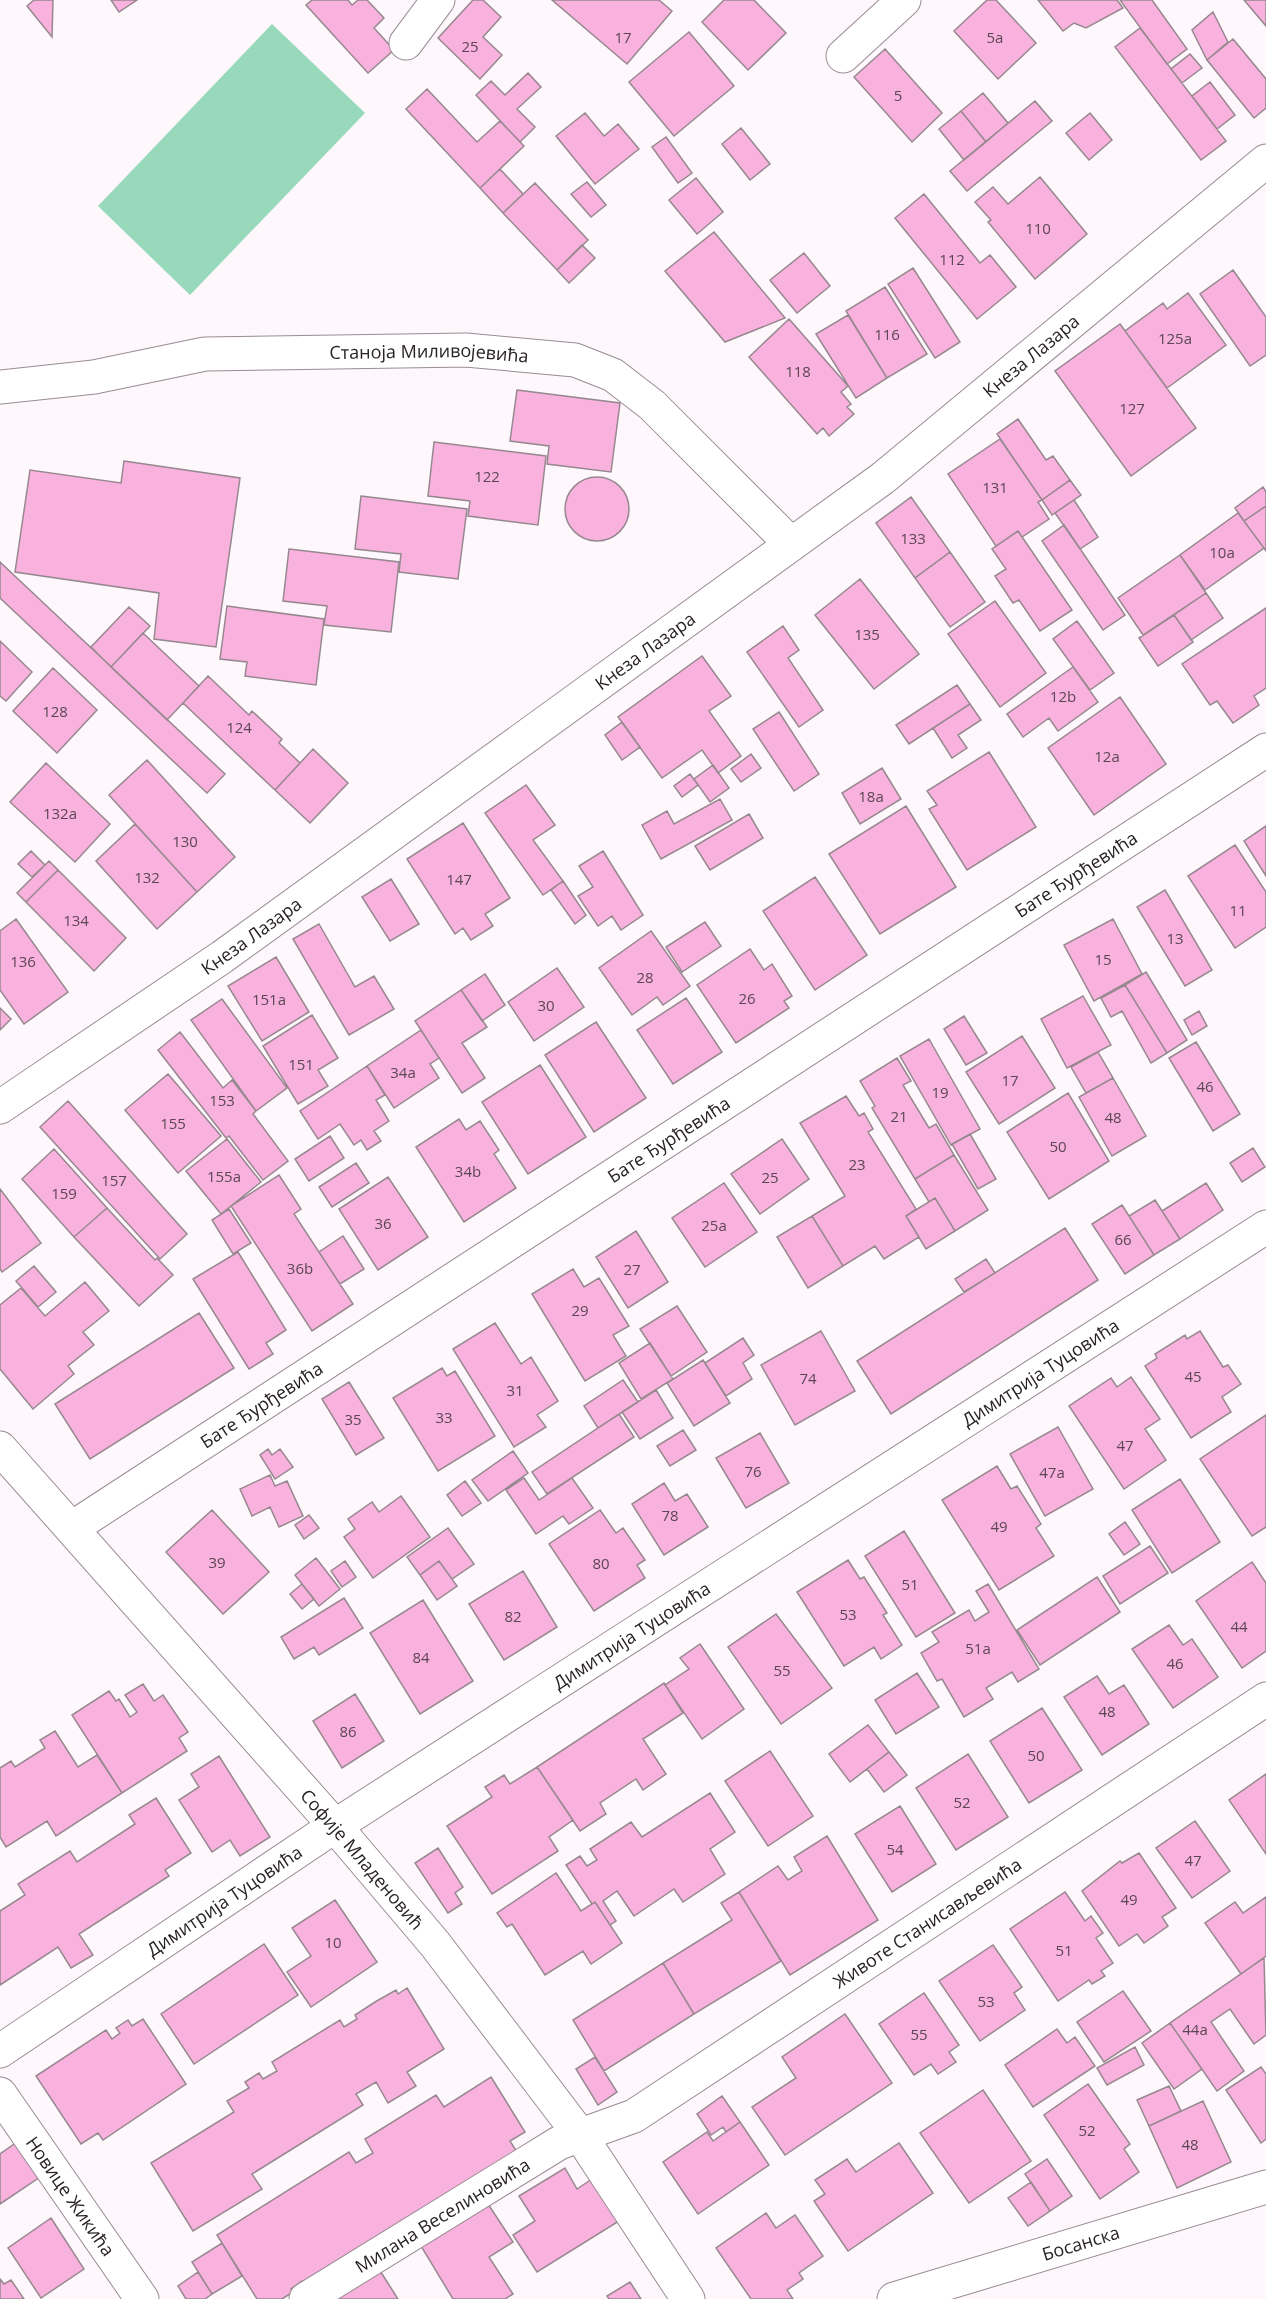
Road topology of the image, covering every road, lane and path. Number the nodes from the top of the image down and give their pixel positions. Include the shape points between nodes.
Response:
1 (438, 0) edge
2 (903, 0) edge
3 (406, 43) dead end
4 (843, 56) dead end
5 (1266, 161) edge
6 (0, 387) edge
7 (791, 544) junction
8 (1266, 750) edge
9 (0, 1107) edge
10 (1266, 1227) edge
11 (0, 1448) edge
12 (72, 1528) junction
13 (1266, 1699) edge
14 (335, 1826) junction
15 (0, 2051) edge
16 (0, 2094) edge
17 (580, 2135) junction
18 (1266, 2187) edge
19 (142, 2299) edge
20 (306, 2299) edge
21 (688, 2299) edge
22 (894, 2299) edge

1 - 3 street
2 - 4 street
5 - 7 street, Кнеза Лазара via 883,478
6 - 7 street, Станоја Миливојевића via 94,377 205,354 466,350 575,360 614,375 652,405
7 - 9 street, Кнеза Лазара via 222,957
8 - 12 street, Бате Ђурђевића
10 - 14 street, Димитрија Туцовића
11 - 12 street, Софије Младеновић
12 - 14 street, Софије Младеновић
13 - 17 street, Животе Станисављевића via 634,2116
14 - 15 street, Димитрија Туцовића
14 - 17 street, Софије Младеновић via 435,1944
16 - 19 street, Новице Жикића
17 - 20 street, Милана Веселиновића via 559,2143
17 - 21 street, Софије Младеновић
18 - 22 street, Босанска

